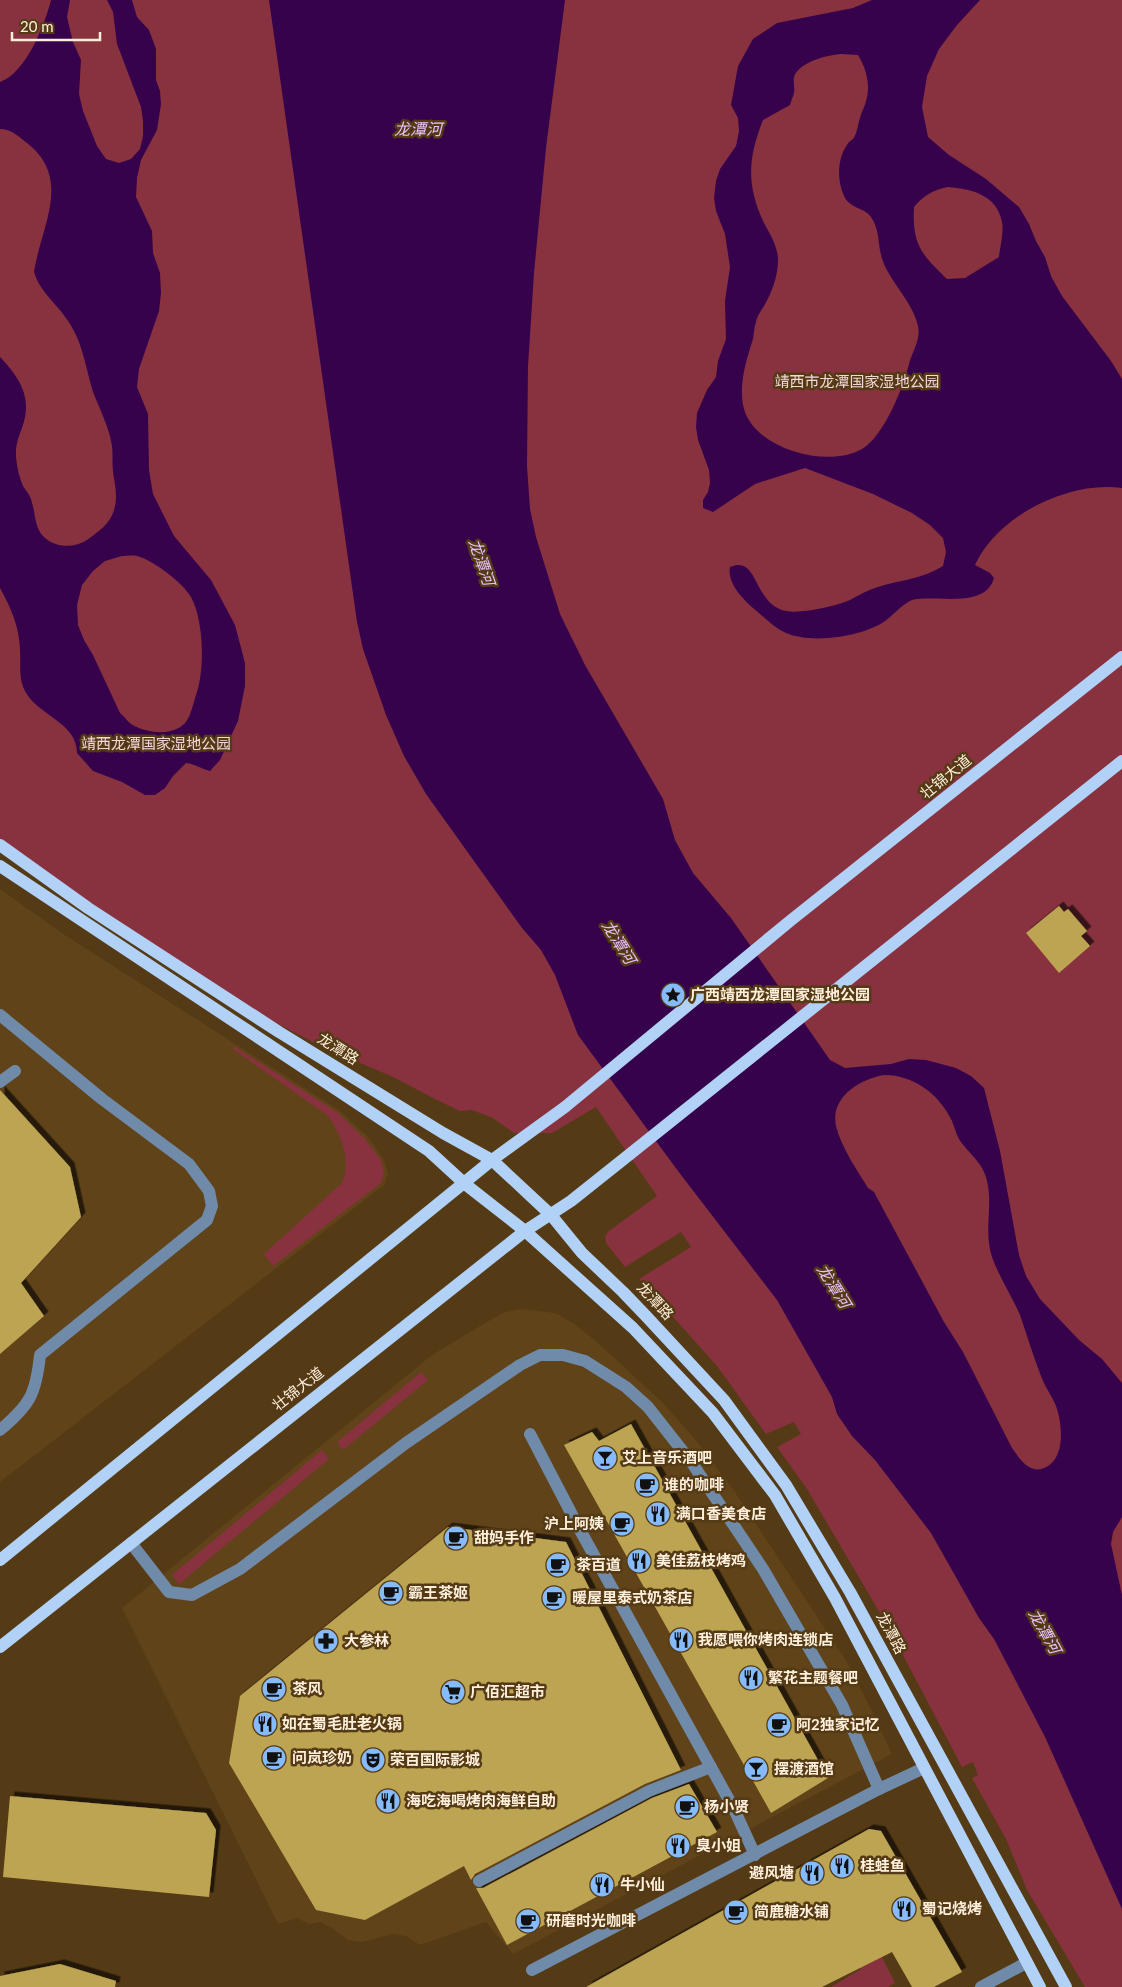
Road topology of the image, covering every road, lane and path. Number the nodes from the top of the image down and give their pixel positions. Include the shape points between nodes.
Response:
1 (1122, 657) edge
2 (1122, 761) edge
3 (0, 845) edge
4 (0, 866) edge
5 (0, 1015) edge
6 (14, 1071) dead end
7 (0, 1082) edge
8 (492, 1160) junction
9 (465, 1184) junction
10 (551, 1215) junction
11 (525, 1231) junction
12 (0, 1430) edge
13 (530, 1434) dead end
14 (131, 1543) junction
15 (0, 1560) edge
16 (0, 1646) edge
17 (711, 1767) junction
18 (924, 1768) junction
19 (880, 1789) junction
20 (756, 1855) junction
21 (479, 1881) dead end
22 (1026, 1963) junction
23 (532, 1970) dead end
24 (981, 1987) edge
25 (1040, 1987) edge
26 (1066, 1987) edge

1 - 8 main road, 壮锦大道 via 790,921 565,1107
2 - 10 main road, 壮锦大道
3 - 8 main road, 龙潭路 via 88,908 279,1032 442,1133
4 - 9 main road via 429,1151
5 - 12 street via 102,1099 189,1164 209,1191 212,1206 208,1220 40,1355 28,1403
6 - 7 street
8 - 9 main road
8 - 10 main road, 龙潭路
9 - 11 main road
9 - 15 main road
10 - 11 main road, 壮锦大道
10 - 26 main road, 龙潭路 via 582,1253 724,1400 786,1485 850,1592
11 - 14 main road, 壮锦大道
11 - 18 main road via 646,1342 712,1413 775,1495 835,1598
13 - 17 street
14 - 16 main road, 壮锦大道
14 - 19 street via 169,1592 192,1595 240,1569 406,1443 520,1365 540,1356 562,1355 585,1361 620,1383 648,1407 692,1463 763,1568 837,1696
17 - 20 street
17 - 21 street via 649,1791
18 - 19 street
18 - 22 main road
19 - 20 street
20 - 23 street
22 - 24 street
22 - 25 main road

